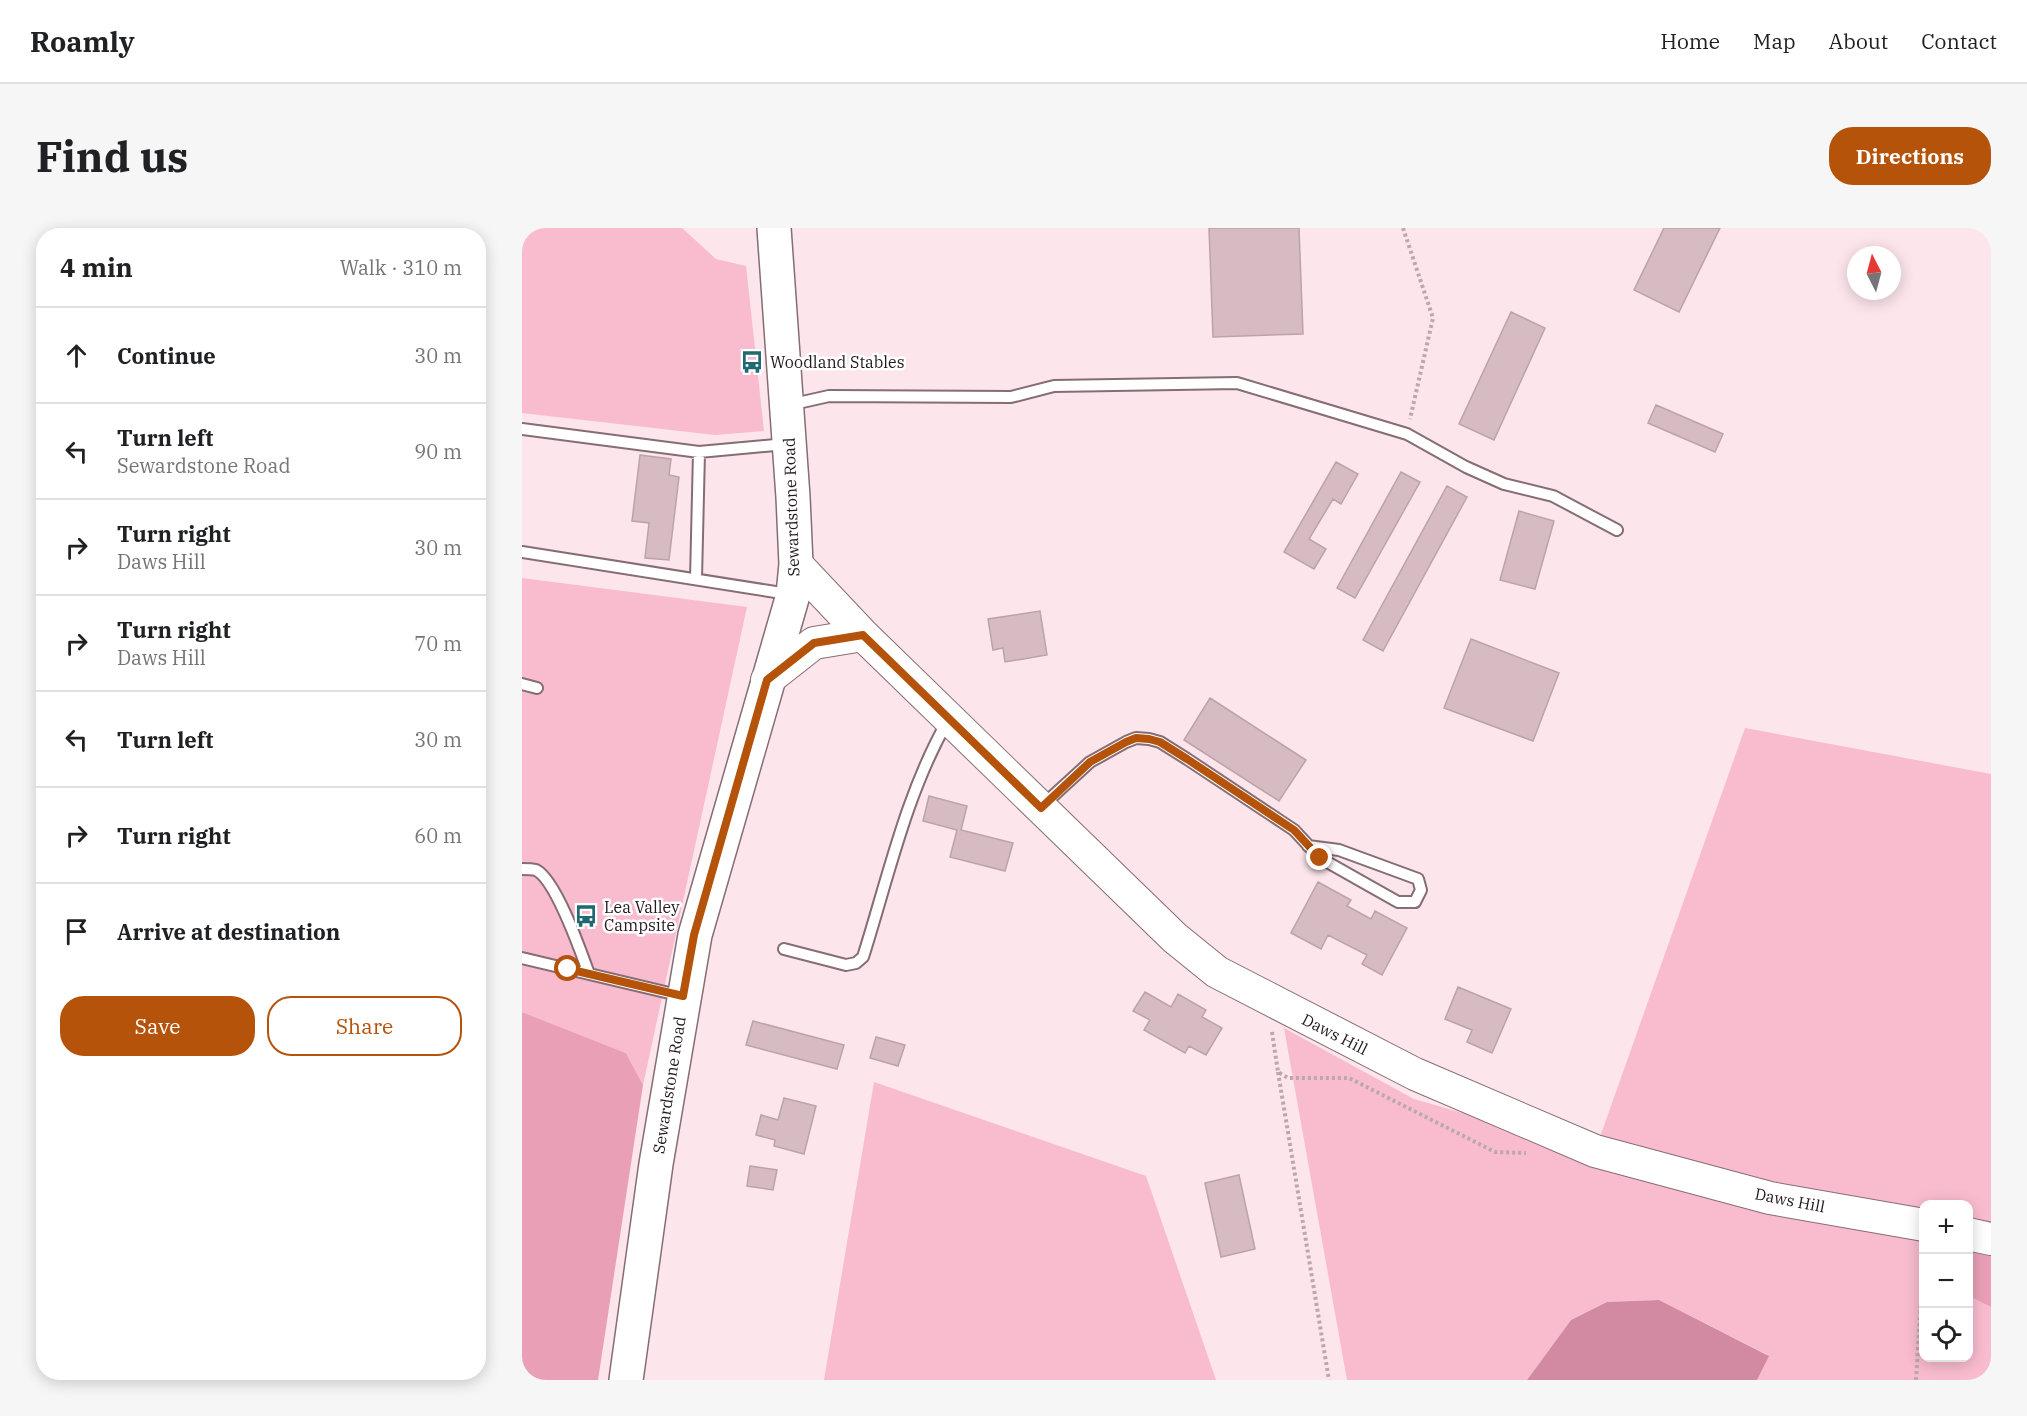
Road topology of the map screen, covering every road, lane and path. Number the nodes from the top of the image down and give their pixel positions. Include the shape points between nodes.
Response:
1 (774, 228) edge
2 (1403, 228) edge
3 (786, 405) junction
4 (522, 429) edge
5 (1407, 434) junction
6 (789, 444) junction
7 (699, 452) junction
8 (1617, 530) dead end
9 (522, 552) edge
10 (696, 579) junction
11 (795, 580) junction
12 (863, 635) junction
13 (767, 680) junction
14 (522, 684) edge
15 (537, 688) dead end
16 (949, 719) junction
17 (1041, 808) junction
18 (1308, 846) junction
19 (522, 868) edge
20 (784, 949) dead end
21 (522, 958) edge
22 (589, 974) junction
23 (683, 996) junction
24 (1278, 1072) dead end
25 (1919, 1224) edge
26 (1973, 1235) edge
27 (1991, 1239) edge
28 (1920, 1308) edge
29 (626, 1380) edge
30 (1329, 1380) edge
31 (1916, 1380) edge

1 - 3 main road, Sewardstone Road
2 - 5 path via 1433,318
3 - 5 lane via 829,396 1011,396 1054,386 1237,383
3 - 6 main road, Sewardstone Road
4 - 7 lane
5 - 8 lane via 1504,484 1553,496
6 - 7 lane
6 - 11 main road, Sewardstone Road
7 - 10 lane
9 - 10 lane
10 - 11 lane
11 - 12 street, Daws Hill
11 - 13 main road, Sewardstone Road
12 - 13 street via 814,643
12 - 16 street, Daws Hill
13 - 23 main road, Sewardstone Road via 694,935
14 - 15 lane
16 - 17 street, Daws Hill
16 - 20 lane via 915,790 863,957 846,965
17 - 18 lane via 1096,758 1136,738 1149,739 1160,742 1294,830
17 - 25 street, Daws Hill via 1175,938 1218,972 1415,1074 1595,1151 1770,1198
18 - 18 lane via 1320,858 1398,902 1414,902 1421,890 1418,879 1339,850
19 - 22 lane via 536,870 547,880
21 - 22 lane
22 - 23 lane
23 - 29 main road, Sewardstone Road
24 - 30 path
26 - 27 street
28 - 31 path

